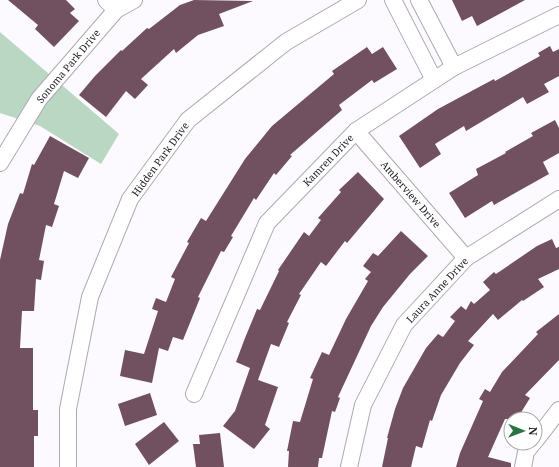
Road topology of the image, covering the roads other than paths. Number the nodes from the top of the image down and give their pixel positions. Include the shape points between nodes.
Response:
1 (134, 0) edge
2 (358, 0) edge
3 (393, 0) edge
4 (419, 0) edge
5 (111, 5) edge
6 (559, 15) edge
7 (454, 67) junction
8 (434, 80) junction
9 (356, 131) junction
10 (0, 163) edge
11 (559, 199) edge
12 (466, 258) junction
13 (194, 394) dead end
14 (559, 410) edge
15 (543, 430) edge
16 (527, 451) edge
17 (68, 467) edge
18 (349, 467) edge
19 (523, 467) edge

1 - 5 street, Sonoma Park Drive
2 - 17 street, Hidden Park Drive via 286,42 188,120 130,199 90,297 68,409
3 - 8 street
4 - 7 street
5 - 10 street, Sonoma Park Drive via 39,98
6 - 7 street, Kamren Drive
7 - 8 street, Kamren Drive
8 - 9 street, Kamren Drive
9 - 12 street, Amberview Drive
9 - 13 street, Kamren Drive via 267,223
11 - 12 street, Laura Anne Drive
12 - 18 street, Laura Anne Drive via 404,325 364,405
14 - 15 street
16 - 19 street

